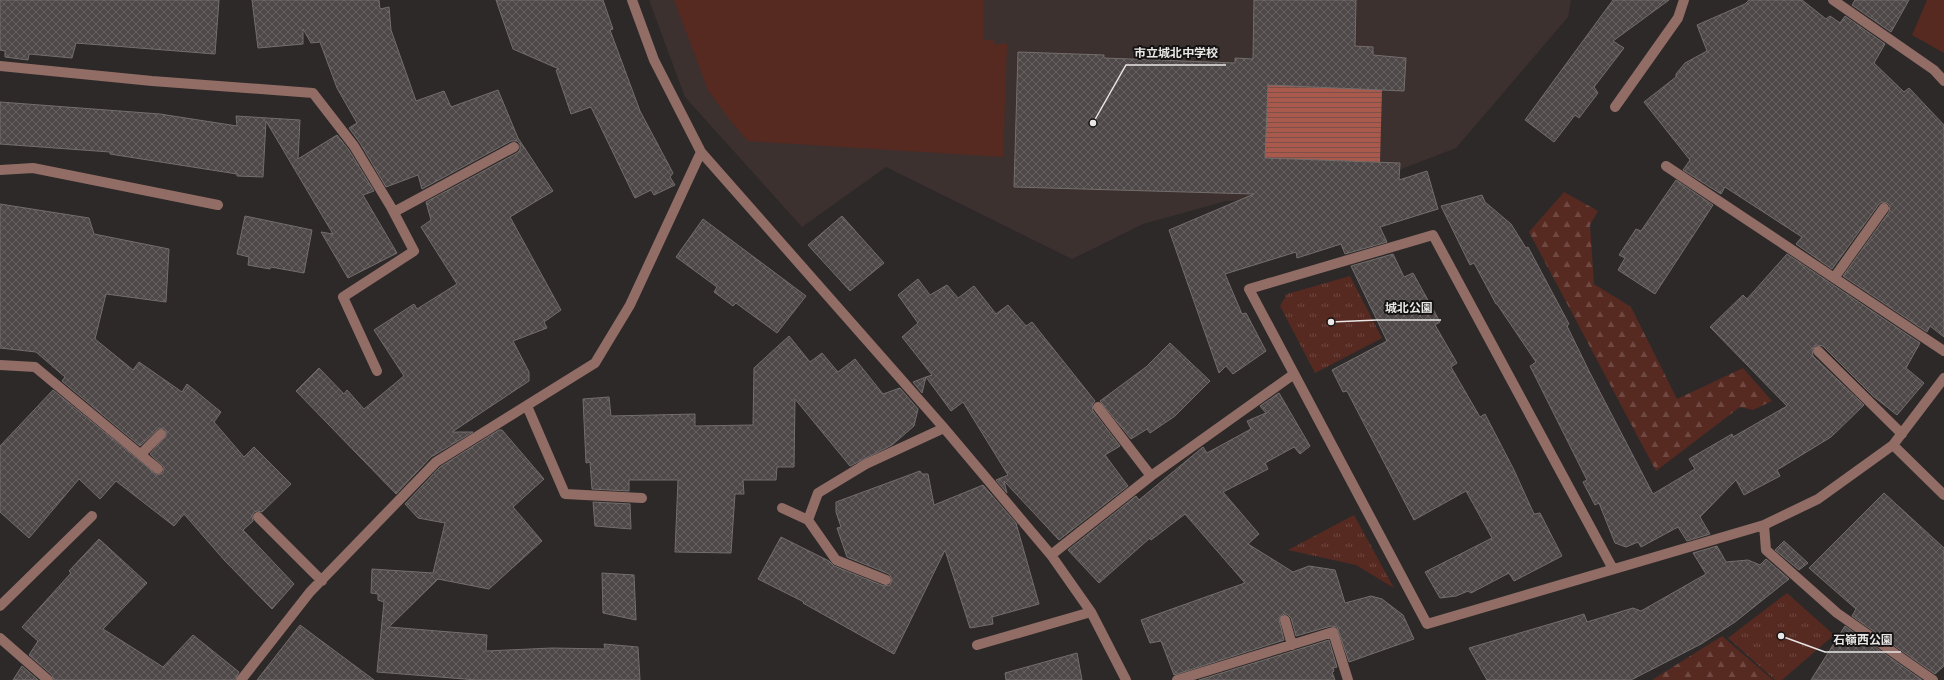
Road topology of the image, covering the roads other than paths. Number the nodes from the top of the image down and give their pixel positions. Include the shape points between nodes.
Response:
1 (632, 0) edge
2 (1684, 0) edge
3 (1833, 0) edge
4 (0, 66) edge
5 (1944, 81) edge
6 (1615, 107) dead end
7 (514, 147) dead end
8 (701, 152) junction
9 (1666, 166) dead end
10 (0, 170) edge
11 (218, 205) dead end
12 (1884, 208) dead end
13 (394, 212) junction
14 (1834, 278) junction
15 (1818, 351) dead end
16 (1944, 351) edge
17 (0, 366) edge
18 (377, 371) dead end
19 (1294, 374) junction
20 (1944, 378) edge
21 (527, 406) junction
22 (1098, 407) dead end
23 (944, 428) junction
24 (161, 434) dead end
25 (1902, 434) junction
26 (1893, 445) junction
27 (141, 454) junction
28 (158, 469) dead end
29 (1151, 476) junction
30 (1944, 495) edge
31 (642, 498) dead end
32 (782, 508) dead end
33 (92, 516) dead end
34 (258, 517) dead end
35 (808, 520) junction
36 (1764, 525) junction
37 (1051, 555) junction
38 (1613, 569) junction
39 (886, 580) dead end
40 (322, 581) junction
41 (0, 606) edge
42 (1091, 612) junction
43 (1285, 620) dead end
44 (0, 638) edge
45 (977, 645) dead end
46 (1292, 645) junction
47 (48, 680) edge
48 (241, 680) edge
49 (1126, 680) edge
50 (1176, 680) edge
51 (1348, 680) edge
52 (1933, 680) edge

1 - 8 street via 654,60
2 - 6 street via 1678,18
3 - 5 street via 1934,70
4 - 13 street via 313,93 354,146
7 - 13 street
8 - 21 street via 630,305 595,364
8 - 23 street
9 - 14 street
10 - 11 street via 34,168
12 - 14 street
13 - 18 street via 414,251 343,297
14 - 16 street
15 - 25 street
17 - 27 street via 35,367
19 - 29 street
19 - 38 street via 1427,624
19 - 38 street via 1249,289 1433,235
20 - 25 street
21 - 31 street via 565,494
21 - 40 street via 436,462
22 - 29 street
23 - 35 street via 866,464 818,493
23 - 37 street
24 - 27 street
25 - 26 street
26 - 30 street
26 - 36 street via 1818,499
27 - 28 street
29 - 37 street
32 - 35 street
33 - 41 street
34 - 40 street
35 - 39 street via 836,560
36 - 38 street
36 - 52 street via 1766,550 1837,613
37 - 42 street
40 - 48 street via 310,592
42 - 45 street
42 - 49 street
43 - 46 street
44 - 47 street
46 - 50 street
46 - 51 street via 1333,632

